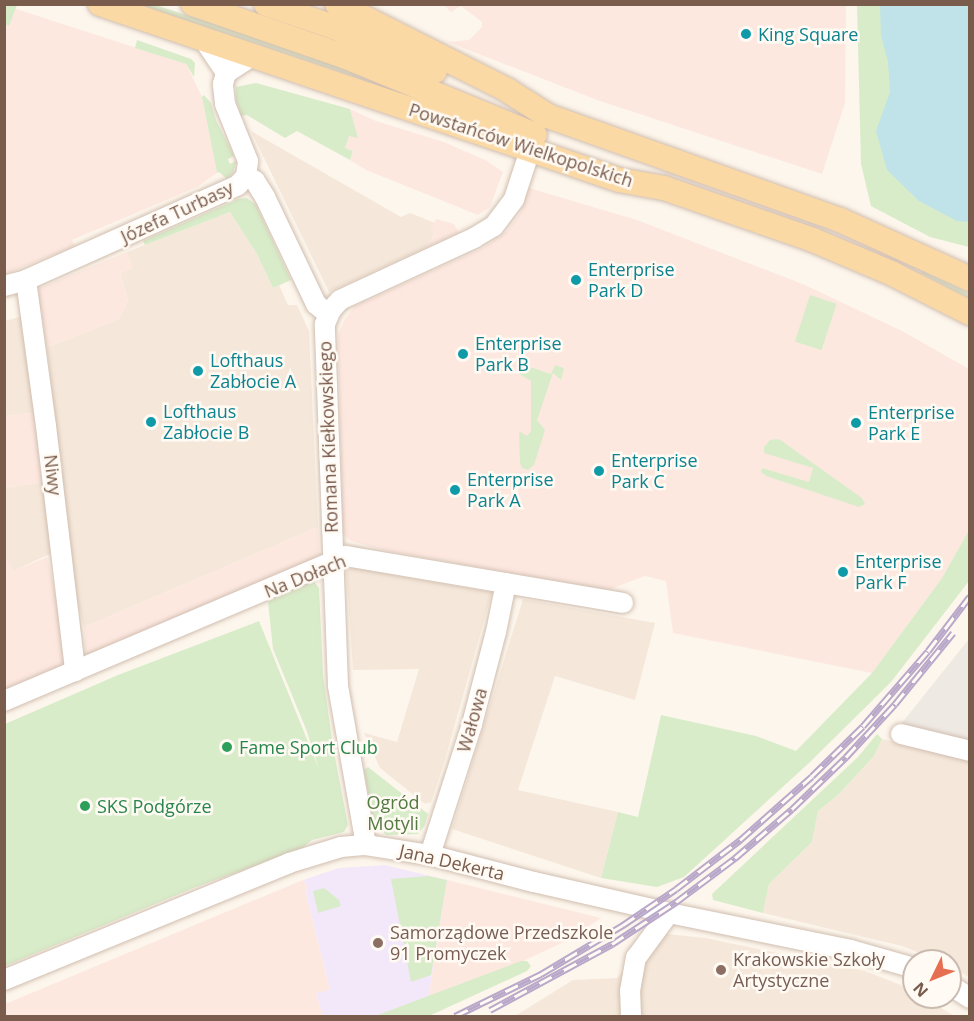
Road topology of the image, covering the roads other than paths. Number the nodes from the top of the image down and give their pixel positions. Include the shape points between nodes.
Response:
1 (100, 4) edge
2 (193, 4) edge
3 (266, 4) edge
4 (337, 4) edge
5 (311, 32) junction
6 (204, 40) junction
7 (252, 56) junction
8 (226, 73) junction
9 (548, 116) junction
10 (531, 150) junction
11 (246, 176) junction
12 (664, 188) junction
13 (969, 279) edge
14 (26, 280) junction
15 (4, 285) edge
16 (969, 313) edge
17 (328, 314) junction
18 (332, 561) junction
19 (506, 583) junction
20 (623, 603) dead end
21 (75, 671) junction
22 (4, 701) edge
23 (901, 734) dead end
24 (969, 751) edge
25 (366, 845) junction
26 (430, 855) junction
27 (669, 914) junction
28 (902, 964) edge
29 (4, 980) edge
30 (631, 1017) edge

1 - 6 main road, Powstańców Wielkopolskich
2 - 5 main road
3 - 5 main road
4 - 9 main road, Powstańców Wielkopolskich via 507,90
5 - 9 main road
5 - 12 main road
6 - 7 main road, Powstańców Wielkopolskich
6 - 8 street
7 - 8 street
7 - 10 main road, Powstańców Wielkopolskich
8 - 11 street, Józefa Turbasy via 225,104 246,152
9 - 13 main road, Powstańców Wielkopolskich via 840,220
10 - 12 main road, Powstańców Wielkopolskich via 619,180
10 - 17 street, Romana Kiełkowskiego via 514,199 494,226 347,296
11 - 14 street, Józefa Turbasy via 216,197
11 - 17 street, Romana Kiełkowskiego via 255,181 265,197 316,304
12 - 16 main road, Powstańców Wielkopolskich via 868,262
14 - 15 street, Józefa Turbasy
14 - 21 street, Niwy
17 - 18 street, Romana Kiełkowskiego via 324,332
18 - 19 street, Na Dołach via 350,556
18 - 21 street, Na Dołach
18 - 25 street, Romana Kiełkowskiego via 338,686
19 - 20 street, Na Dołach
19 - 26 street, Wałowa via 472,724
21 - 22 street, Na Dołach
23 - 24 street
25 - 26 street, Jana Dekerta
25 - 29 street, Jana Dekerta via 341,847 289,863
26 - 27 street, Jana Dekerta
27 - 28 street, Jana Dekerta via 860,952
27 - 30 street via 636,958 630,991

